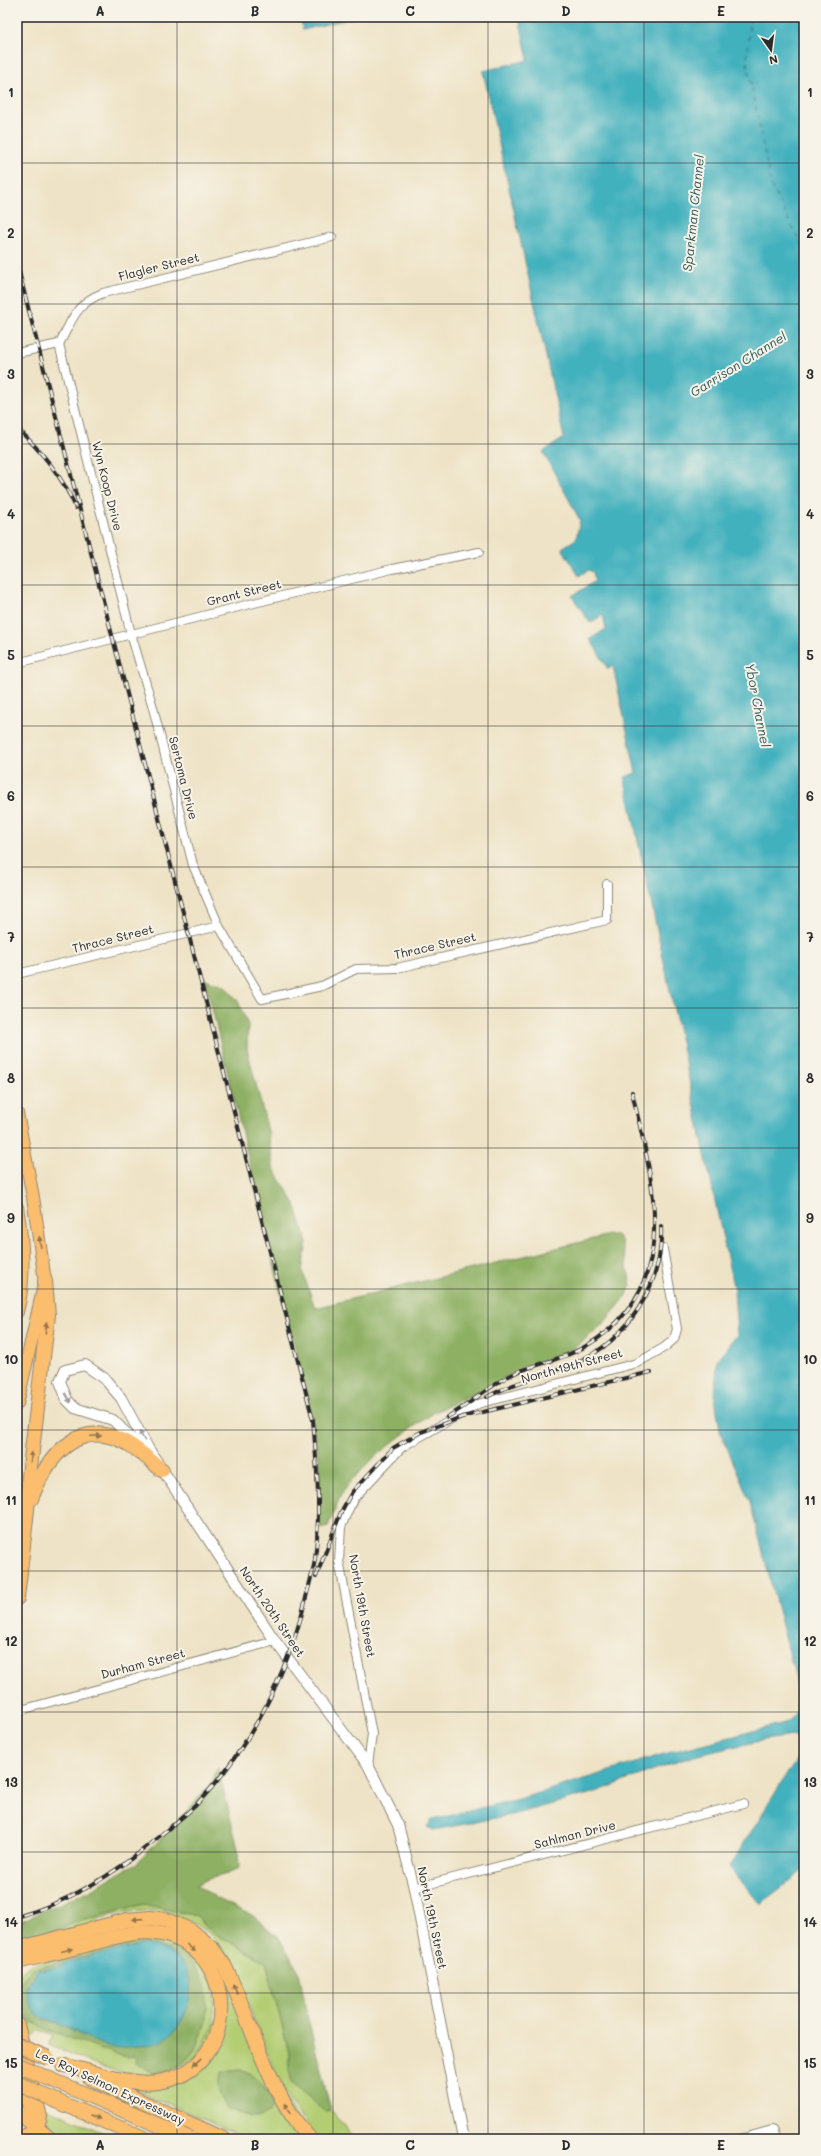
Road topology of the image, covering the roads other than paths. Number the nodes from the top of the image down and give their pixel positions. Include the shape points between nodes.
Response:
1 (332, 237) dead end
2 (59, 344) junction
3 (17, 353) edge
4 (479, 552) dead end
5 (131, 634) junction
6 (17, 664) edge
7 (607, 884) dead end
8 (218, 926) junction
9 (17, 974) edge
10 (17, 1113) edge
11 (17, 1206) edge
12 (663, 1249) dead end
13 (45, 1281) junction
14 (18, 1305) edge
15 (17, 1404) edge
16 (162, 1470) junction
17 (27, 1510) junction
18 (17, 1598) edge
19 (275, 1642) junction
20 (17, 1711) edge
21 (368, 1765) junction
22 (742, 1804) dead end
23 (414, 1888) junction
24 (17, 1949) edge
25 (23, 1961) edge
26 (17, 1969) edge
27 (17, 2025) edge
28 (17, 2045) edge
29 (17, 2065) edge
30 (63, 2065) junction
31 (17, 2084) edge
32 (17, 2112) edge
33 (39, 2134) edge
34 (17, 2139) edge
35 (50, 2139) edge
36 (146, 2139) edge
37 (191, 2139) edge
38 (224, 2139) edge
39 (310, 2139) edge
40 (463, 2139) edge
41 (740, 2139) edge
42 (774, 2139) edge

1 - 2 street, Flagler Street via 103,293 88,299 78,309
2 - 3 street
2 - 5 street, Wyn Koop Drive
4 - 5 street, Grant Street via 392,569
5 - 6 street, Grant Street
5 - 8 street, Sertoma Drive via 152,704 193,866
7 - 8 street, Thrace Street via 607,920 397,968 356,969 322,986 262,999
8 - 9 street, Thrace Street
13 -> 10 main road via 34,1197
11 - 14 main road via 22,1241
12 - 21 street, North 19th Street via 677,1329 674,1339 665,1347 636,1363 478,1404 402,1447 353,1500 341,1527 339,1561 372,1734
13 - 15 main road
17 -> 13 highway via 48,1315
16 -> 16 street, North 20th Street via 121,1398 104,1378 85,1365 65,1370 60,1381 67,1400 75,1408 113,1420
17 -> 16 highway via 44,1469 53,1456 67,1444 84,1437 118,1438
16 - 19 street, North 20th Street
17 - 18 highway
19 - 20 street, Durham Street
19 - 21 street, North 20th Street
21 - 23 street, North 19th Street via 398,1825
22 - 23 street, Sahlman Drive
23 - 40 street, North 19th Street
39 -> 24 highway via 292,2116 277,2090 224,1965 211,1947 192,1931 166,1920 135,1919
25 - 26 highway
25 -> 30 highway via 132,1934 154,1933 175,1938 193,1949 208,1965 217,1984 221,2005 216,2034 204,2056 184,2072 167,2080 147,2083
27 - 33 highway via 40,2117
28 - 30 highway, Lee Roy Selmon Expressway, bridge
29 - 33 main road
29 - 37 highway, bridge
30 - 38 highway, Lee Roy Selmon Expressway
31 -> 36 highway, bridge
32 - 33 highway
33 - 34 main road
33 - 35 highway
41 - 42 street via 772,2130

